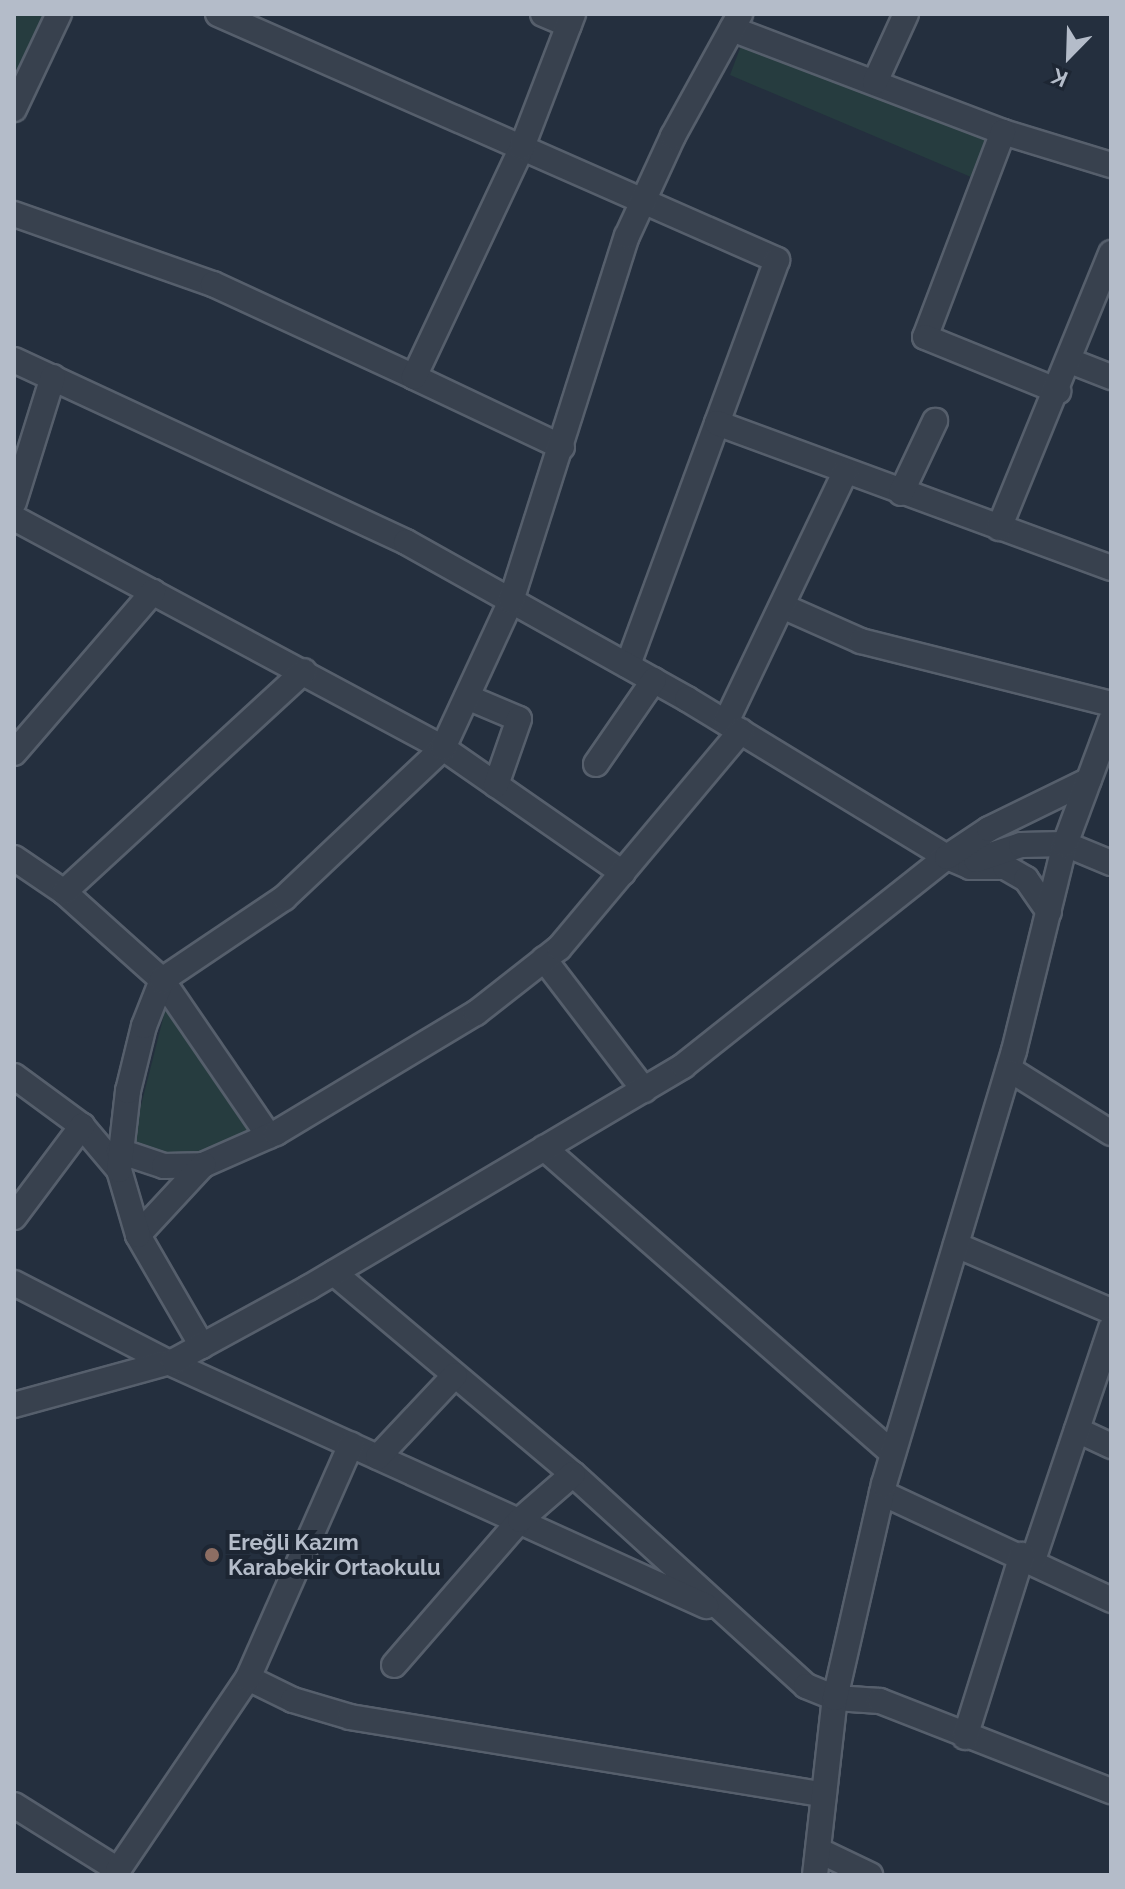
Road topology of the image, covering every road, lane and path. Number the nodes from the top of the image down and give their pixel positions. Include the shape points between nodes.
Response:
1 (59, 14) edge
2 (218, 14) edge
3 (543, 14) edge
4 (906, 14) edge
5 (571, 20) edge
6 (736, 22) edge
7 (875, 82) junction
8 (14, 109) edge
9 (1003, 132) junction
10 (522, 147) junction
11 (1111, 165) edge
12 (644, 199) junction
13 (14, 214) edge
14 (1111, 253) edge
15 (14, 360) edge
16 (1070, 361) junction
17 (53, 377) junction
18 (414, 377) junction
19 (1111, 377) edge
20 (1058, 391) junction
21 (935, 421) dead end
22 (717, 423) junction
23 (562, 447) junction
24 (845, 473) junction
25 (901, 493) junction
26 (14, 502) edge
27 (999, 528) junction
28 (18, 529) edge
29 (1111, 568) edge
30 (153, 592) junction
31 (511, 601) junction
32 (782, 606) junction
33 (628, 666) junction
34 (304, 671) junction
35 (654, 680) junction
36 (467, 697) junction
37 (1111, 704) edge
38 (1111, 720) edge
39 (734, 726) junction
40 (443, 748) junction
41 (14, 753) edge
42 (596, 764) dead end
43 (1089, 780) junction
44 (496, 785) junction
45 (1065, 844) junction
46 (947, 857) junction
47 (14, 858) edge
48 (1111, 863) edge
49 (970, 867) junction
50 (623, 873) junction
51 (64, 892) junction
52 (1049, 912) junction
53 (544, 959) junction
54 (162, 980) junction
55 (1009, 1069) junction
56 (14, 1076) edge
57 (644, 1090) junction
58 (82, 1126) junction
59 (1111, 1133) edge
60 (269, 1136) junction
61 (544, 1148) junction
62 (119, 1161) junction
63 (203, 1165) junction
64 (14, 1217) edge
65 (138, 1235) junction
66 (956, 1245) junction
67 (334, 1273) junction
68 (14, 1283) edge
69 (1111, 1311) edge
70 (1111, 1328) edge
71 (202, 1346) junction
72 (168, 1362) junction
73 (455, 1375) junction
74 (14, 1405) edge
75 (1077, 1430) junction
76 (351, 1445) junction
77 (1111, 1446) edge
78 (893, 1453) junction
79 (378, 1457) junction
80 (573, 1474) junction
81 (882, 1493) junction
82 (520, 1520) junction
83 (1027, 1557) junction
84 (1111, 1600) edge
85 (726, 1616) junction
86 (394, 1665) dead end
87 (248, 1678) junction
88 (835, 1698) junction
89 (965, 1737) junction
90 (1111, 1791) edge
91 (824, 1795) junction
92 (14, 1805) edge
93 (818, 1850) junction
94 (117, 1872) edge
95 (815, 1875) edge
96 (870, 1875) edge

1 - 8 street
2 - 10 street
3 - 5 street
4 - 7 street
5 - 10 street
6 - 7 street
6 - 12 street
7 - 9 street
9 - 11 street
9 - 20 street via 925,337
10 - 12 street
10 - 18 street
12 - 22 street via 777,260
12 - 23 street via 627,236
13 - 18 street via 213,284
14 - 16 street
15 - 17 street
16 - 19 street
16 - 20 street
17 - 26 street
17 - 31 street via 406,542
18 - 23 street
20 - 27 street
21 - 25 street
22 - 24 street
22 - 33 street
23 - 31 street
24 - 25 street
24 - 32 street
25 - 27 street
27 - 29 street
28 - 30 street
30 - 34 street
30 - 41 street
31 - 33 street
31 - 36 street
32 - 37 street via 861,641
32 - 39 street
33 - 35 street
34 - 40 street
34 - 51 street
35 - 39 street
35 - 42 street
36 - 40 street
36 - 44 street via 519,719
38 - 43 street
39 - 46 street
39 - 50 street
40 - 44 street
40 - 54 street via 284,898
43 - 45 street
43 - 46 street via 989,829
44 - 50 street
45 - 48 street
45 - 49 street via 1021,845 979,856
45 - 52 street
46 - 49 street
46 - 57 street via 683,1066
47 - 51 street
49 - 52 street via 1005,867 1026,879
50 - 53 street
51 - 54 street
52 - 55 street
53 - 57 street
53 - 60 street via 476,1013
54 - 60 street
54 - 62 street via 144,1026
55 - 59 street
55 - 66 street
56 - 58 street
57 - 61 street
58 - 62 street
58 - 64 street
60 - 63 street
61 - 67 street
61 - 78 street
62 - 63 street
62 - 65 street
63 - 65 street
65 - 71 street
66 - 69 street
66 - 78 street
67 - 71 street
67 - 73 street
68 - 72 street
70 - 75 street
71 - 72 street
72 - 74 street
72 - 76 street
73 - 79 street
73 - 80 street
75 - 77 street
75 - 83 street
76 - 79 street
76 - 87 street
78 - 81 street
79 - 82 street
80 - 82 street
80 - 85 street
81 - 83 street
81 - 88 street
82 - 85 street
82 - 86 street
83 - 84 street
83 - 89 street
85 - 88 street via 806,1686
87 - 91 street via 293,1700 350,1717
87 - 94 street
88 - 89 street via 880,1701
88 - 91 street
89 - 90 street
91 - 93 street
92 - 94 street
93 - 95 street
93 - 96 street

